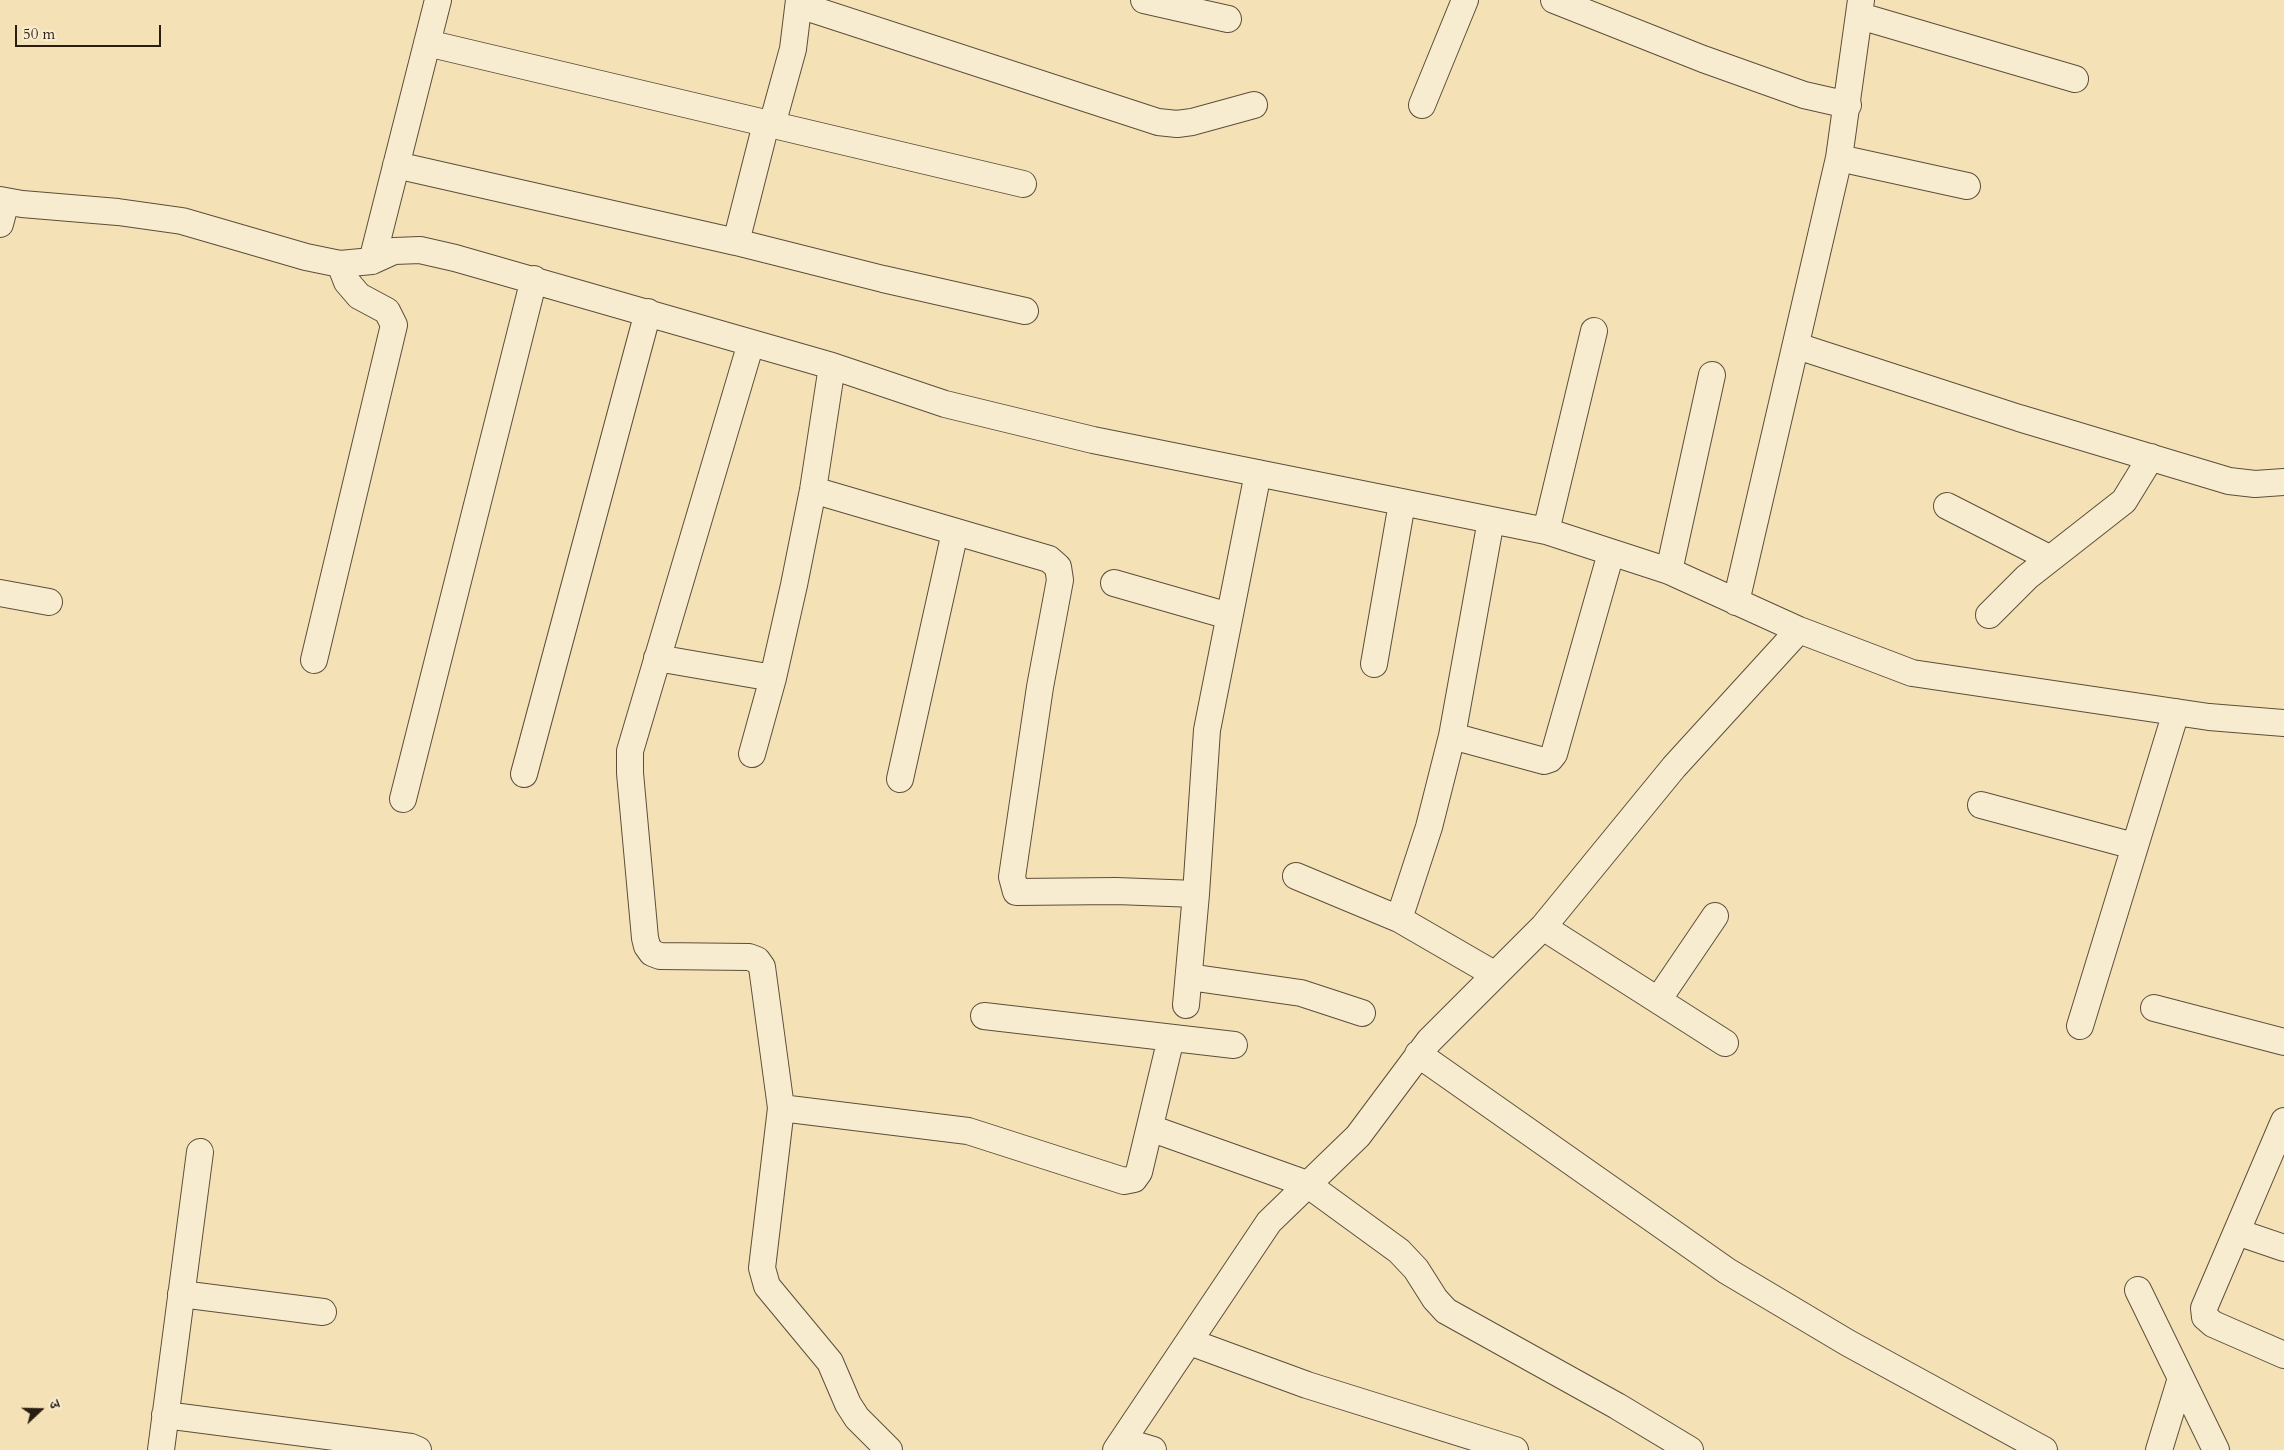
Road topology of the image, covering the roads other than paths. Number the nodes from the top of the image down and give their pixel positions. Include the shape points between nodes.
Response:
1 (438, 0) edge
2 (1144, 0) edge
3 (1465, 0) edge
4 (1554, 0) edge
5 (799, 3) edge
6 (1860, 8) edge
7 (1228, 19) dead end
8 (427, 44) junction
9 (2075, 79) dead end
10 (1254, 105) dead end
11 (1422, 105) dead end
12 (1848, 105) junction
13 (769, 124) junction
14 (1839, 158) junction
15 (396, 165) junction
16 (1023, 184) dead end
17 (1967, 186) dead end
18 (2, 208) edge
19 (736, 242) junction
20 (372, 261) junction
21 (340, 264) junction
22 (534, 279) junction
23 (648, 312) junction
24 (1025, 312) dead end
25 (1594, 331) dead end
26 (751, 343) junction
27 (1797, 346) junction
28 (832, 366) junction
29 (1712, 374) dead end
30 (2151, 457) junction
31 (1258, 473) junction
32 (2284, 482) edge
33 (813, 490) junction
34 (1402, 502) junction
35 (1947, 506) dead end
36 (1491, 520) junction
37 (1546, 531) junction
38 (955, 532) junction
39 (1611, 553) junction
40 (2049, 558) junction
41 (1669, 570) junction
42 (1114, 583) dead end
43 (0, 594) edge
44 (50, 602) dead end
45 (1736, 602) junction
46 (1989, 615) dead end
47 (1229, 616) junction
48 (1799, 630) junction
49 (657, 658) junction
50 (314, 660) dead end
51 (1374, 664) dead end
52 (773, 678) junction
53 (2176, 712) junction
54 (2284, 723) edge
55 (1452, 736) junction
56 (752, 754) dead end
57 (524, 774) dead end
58 (900, 779) dead end
59 (403, 800) dead end
60 (1981, 804) dead end
61 (2134, 846) junction
62 (1296, 876) dead end
63 (1196, 894) junction
64 (1715, 916) dead end
65 (1399, 919) junction
66 (1542, 927) junction
67 (1494, 974) junction
68 (1189, 977) junction
69 (1658, 1000) junction
70 (1186, 1005) dead end
71 (2154, 1008) dead end
72 (1362, 1013) dead end
73 (984, 1016) dead end
74 (2080, 1026) dead end
75 (1171, 1038) junction
76 (2284, 1042) edge
77 (1726, 1043) dead end
78 (1234, 1046) dead end
79 (1418, 1054) junction
80 (782, 1108) junction
81 (2283, 1127) edge
82 (1150, 1128) junction
83 (200, 1152) dead end
84 (1308, 1184) junction
85 (2237, 1232) junction
86 (2284, 1248) edge
87 (2138, 1290) dead end
88 (181, 1294) junction
89 (323, 1312) dead end
90 (1190, 1342) junction
91 (2284, 1355) edge
92 (2181, 1378) junction
93 (165, 1415) junction
94 (347, 1444) edge
95 (1120, 1445) edge
96 (161, 1450) edge
97 (418, 1450) edge
98 (889, 1450) edge
99 (1153, 1450) edge
100 (1515, 1450) edge
101 (1690, 1450) edge
102 (2044, 1450) edge
103 (2159, 1450) edge
104 (2216, 1450) edge

1 - 8 street
2 - 7 street
3 - 11 street
4 - 12 street via 1703,59 1804,95
5 - 10 street via 1158,122 1192,122
5 - 13 street via 792,49
6 - 9 street
6 - 12 street
8 - 13 street
8 - 15 street
12 - 14 street
13 - 16 street
13 - 19 street
14 - 17 street
14 - 27 street
15 - 19 street
15 - 20 street
18 - 21 street via 118,212 182,221 306,258
19 - 24 street
20 - 21 street
20 - 22 street via 394,251 420,250
21 - 50 street via 347,282 359,296 387,311 394,325
22 - 23 street
22 - 59 street
23 - 26 street
23 - 57 street
25 - 37 street
26 - 28 street
26 - 49 street
27 - 30 street
27 - 45 street
28 - 31 street via 954,406 1093,440
28 - 33 street
29 - 41 street
30 - 32 street via 2241,484
30 - 40 street via 2124,501
31 - 34 street
31 - 47 street
33 - 38 street
33 - 52 street
34 - 36 street
34 - 51 street
35 - 40 street
36 - 37 street
36 - 55 street
37 - 39 street
38 - 58 street
38 - 63 street via 1049,559 1058,567 1060,580 1012,876 1016,892
39 - 41 street
39 - 55 street via 1550,759 1544,761
40 - 46 street
41 - 45 street
42 - 47 street
43 - 44 street
45 - 48 street
47 - 63 street via 1207,730
48 - 53 street via 1912,672
48 - 66 street via 1674,767
49 - 52 street
49 - 80 street via 630,751 647,946 660,956 749,957 757,960 765,977
52 - 56 street
53 - 54 street
53 - 61 street
55 - 65 street
60 - 61 street
61 - 74 street
62 - 65 street
63 - 68 street
64 - 69 street
65 - 67 street
66 - 67 street
66 - 69 street
67 - 79 street
68 - 70 street
68 - 72 street via 1301,994
69 - 77 street
71 - 76 street
73 - 75 street
75 - 78 street
75 - 82 street
79 - 84 street via 1358,1136
79 - 102 street via 1727,1271 1848,1343
80 - 82 street via 968,1131 1124,1182 1134,1179 1139,1172
80 - 98 street via 762,1268 767,1286 830,1362 857,1418
81 - 85 street
82 - 84 street
83 - 88 street
84 - 90 street via 1269,1222
84 - 101 street via 1400,1251 1446,1311
85 - 86 street
85 - 91 street via 2204,1308 2205,1317 2213,1324
87 - 92 street
88 - 89 street
88 - 93 street
90 - 95 street
90 - 100 street via 1306,1385
92 - 103 street
92 - 104 street
93 - 94 street
93 - 96 street
94 - 97 street
95 - 99 street

